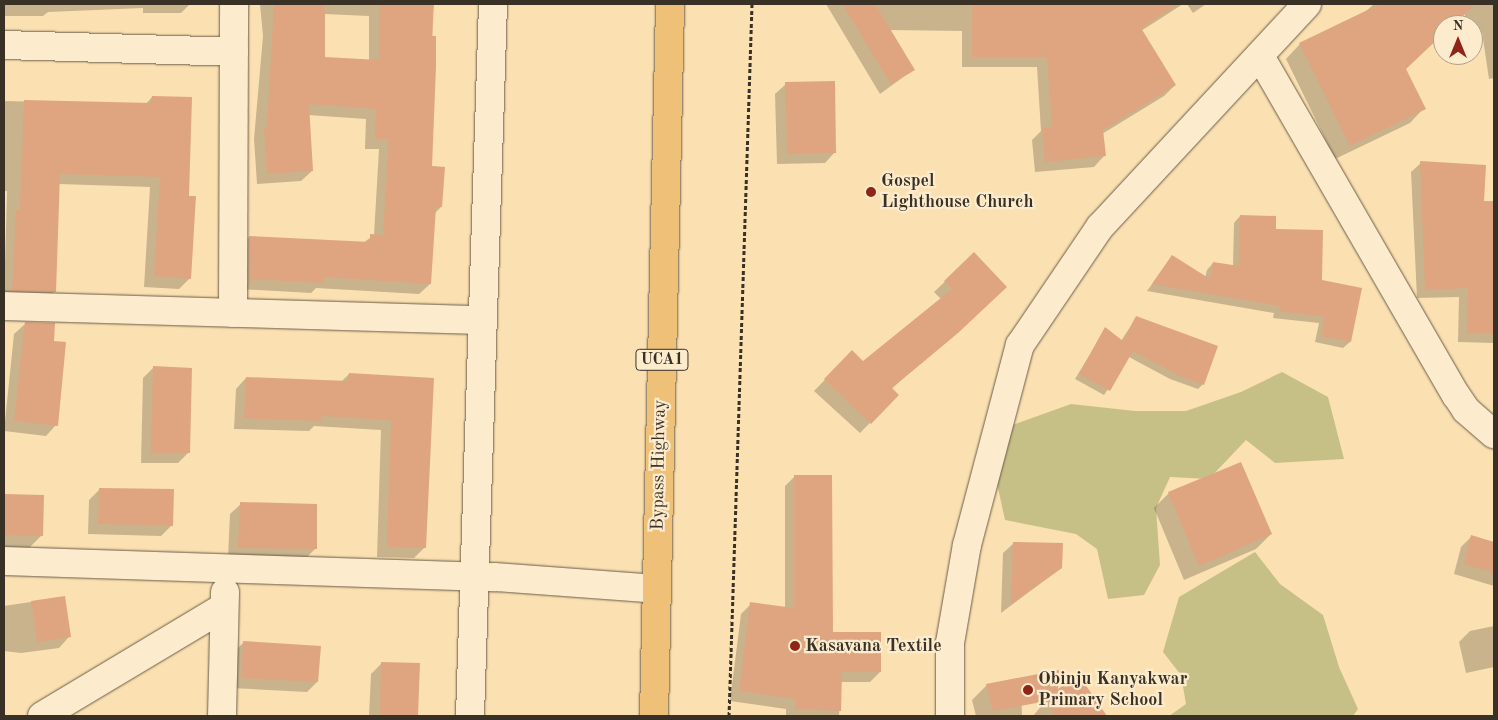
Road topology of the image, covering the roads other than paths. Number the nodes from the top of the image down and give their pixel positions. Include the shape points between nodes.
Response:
1 (234, 4) edge
2 (493, 4) edge
3 (670, 4) edge
4 (1307, 4) edge
5 (4, 45) edge
6 (234, 52) junction
7 (1260, 56) junction
8 (4, 306) edge
9 (233, 313) junction
10 (483, 320) junction
11 (1494, 434) edge
12 (4, 561) edge
13 (226, 568) junction
14 (473, 576) junction
15 (657, 589) junction
16 (224, 607) junction
17 (42, 716) edge
18 (222, 716) edge
19 (470, 716) edge
20 (654, 716) edge
21 (950, 716) edge

1 - 6 street
2 - 10 street
3 - 15 main road, Bypass Highway / UCA1
4 - 7 street
5 - 6 street
6 - 9 street
7 - 11 street via 1456,395 1466,410
7 - 21 street via 1100,227 1020,344 967,545 950,643
8 - 9 street
9 - 10 street
10 - 14 street
12 - 13 street
13 - 14 street
13 - 16 street
14 - 15 street
14 - 19 street
15 - 20 main road, Bypass Highway / UCA1
16 - 17 street
16 - 18 street

